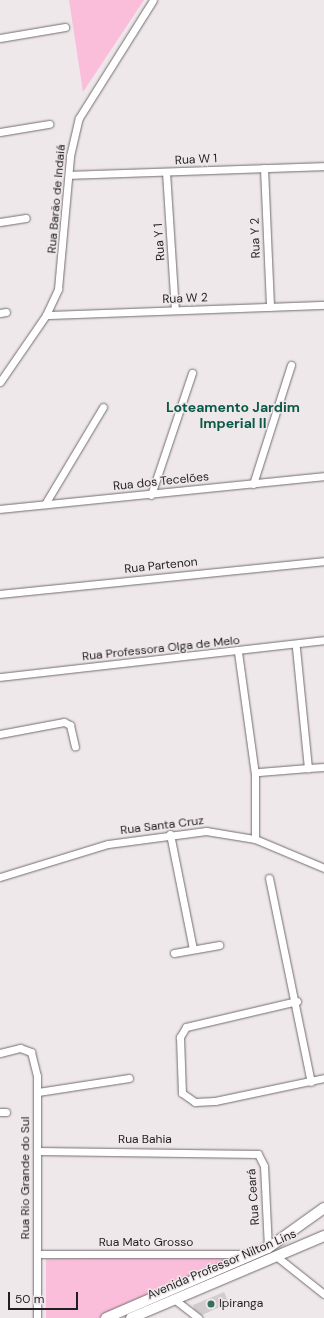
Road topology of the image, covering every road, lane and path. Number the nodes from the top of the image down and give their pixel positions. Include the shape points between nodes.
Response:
1 (153, 0) edge
2 (65, 27) dead end
3 (0, 38) edge
4 (49, 124) dead end
5 (0, 132) edge
6 (324, 166) edge
7 (264, 168) junction
8 (166, 172) junction
9 (69, 175) junction
10 (26, 218) dead end
11 (0, 222) edge
12 (324, 305) edge
13 (270, 307) junction
14 (175, 310) junction
15 (46, 315) junction
16 (291, 365) dead end
17 (192, 373) dead end
18 (0, 382) edge
19 (103, 406) dead end
20 (324, 476) edge
21 (253, 484) junction
22 (151, 495) junction
23 (45, 504) junction
24 (0, 509) edge
25 (324, 561) edge
26 (0, 594) edge
27 (324, 640) edge
28 (296, 648) dead end
29 (238, 652) junction
30 (0, 677) edge
31 (0, 734) edge
32 (75, 746) dead end
33 (324, 767) edge
34 (308, 768) junction
35 (259, 772) dead end
36 (170, 834) junction
37 (255, 839) junction
38 (324, 868) edge
39 (0, 877) edge
40 (269, 878) dead end
41 (219, 945) dead end
42 (193, 949) junction
43 (174, 953) dead end
44 (296, 1001) junction
45 (0, 1053) edge
46 (129, 1078) dead end
47 (324, 1078) edge
48 (311, 1082) junction
49 (38, 1092) junction
50 (38, 1151) junction
51 (252, 1151) joint
52 (324, 1208) edge
53 (324, 1236) edge
54 (268, 1248) junction
55 (36, 1254) junction
56 (256, 1254) junction
57 (276, 1256) junction
58 (324, 1294) edge
59 (174, 1299) junction
60 (37, 1318) edge
61 (106, 1318) edge
62 (131, 1318) edge
63 (198, 1318) edge

1 - 9 street, Rua Barão de Indaiá via 79,118
2 - 3 street
4 - 5 street
6 - 7 street, Rua W 1
7 - 8 street, Rua W 1
7 - 13 street, Rua Y 2
8 - 9 street, Rua W 1
8 - 14 street, Rua Y 1
9 - 15 street, Rua Barão de Indaiá via 61,273
10 - 11 street
12 - 13 street, Rua W 2
13 - 14 street, Rua W 2
14 - 15 street, Rua W 2
15 - 18 street, Rua Barão de Indaiá
16 - 21 street
17 - 22 street
19 - 23 street
20 - 21 street, Rua dos Tecelões
21 - 22 street, Rua dos Tecelões
22 - 23 street, Rua dos Tecelões
23 - 24 street, Rua dos Tecelões
25 - 26 street, Rua Partenon
27 - 29 street, Rua Professora Olga de Melo
28 - 34 street
29 - 30 street, Rua Professora Olga de Melo
29 - 37 street via 255,774
31 - 32 street via 67,723
33 - 34 street
34 - 35 street
36 - 37 street, Rua Santa Cruz via 206,831
36 - 39 street, Rua Santa Cruz via 108,844
36 - 42 street
37 - 38 street, Rua Santa Cruz
40 - 44 street
41 - 42 street
42 - 43 street
44 - 48 street
44 - 48 street via 186,1027 180,1036 178,1075 182,1093 195,1102
45 - 49 street, Rua Rio Grande do Sul via 20,1048 31,1052 35,1058
46 - 49 street
47 - 48 street
49 - 50 street, Rua Rio Grande do Sul
50 - 51 street, Rua Bahia
50 - 55 street, Rua Rio Grande do Sul
51 - 54 street, Rua Ceará via 262,1158
52 - 54 main road, Avenida Professor Nilton Lins
53 - 57 main road, Avenida Professor Nilton Lins
54 - 56 main road, Avenida Professor Nilton Lins
55 - 56 street, Rua Mato Grosso
55 - 60 street, Rua Rio Grande do Sul
56 - 61 main road, Avenida Professor Nilton Lins
57 - 58 street
57 - 59 main road, Avenida Professor Nilton Lins
59 - 62 main road, Avenida Professor Nilton Lins
59 - 63 street

